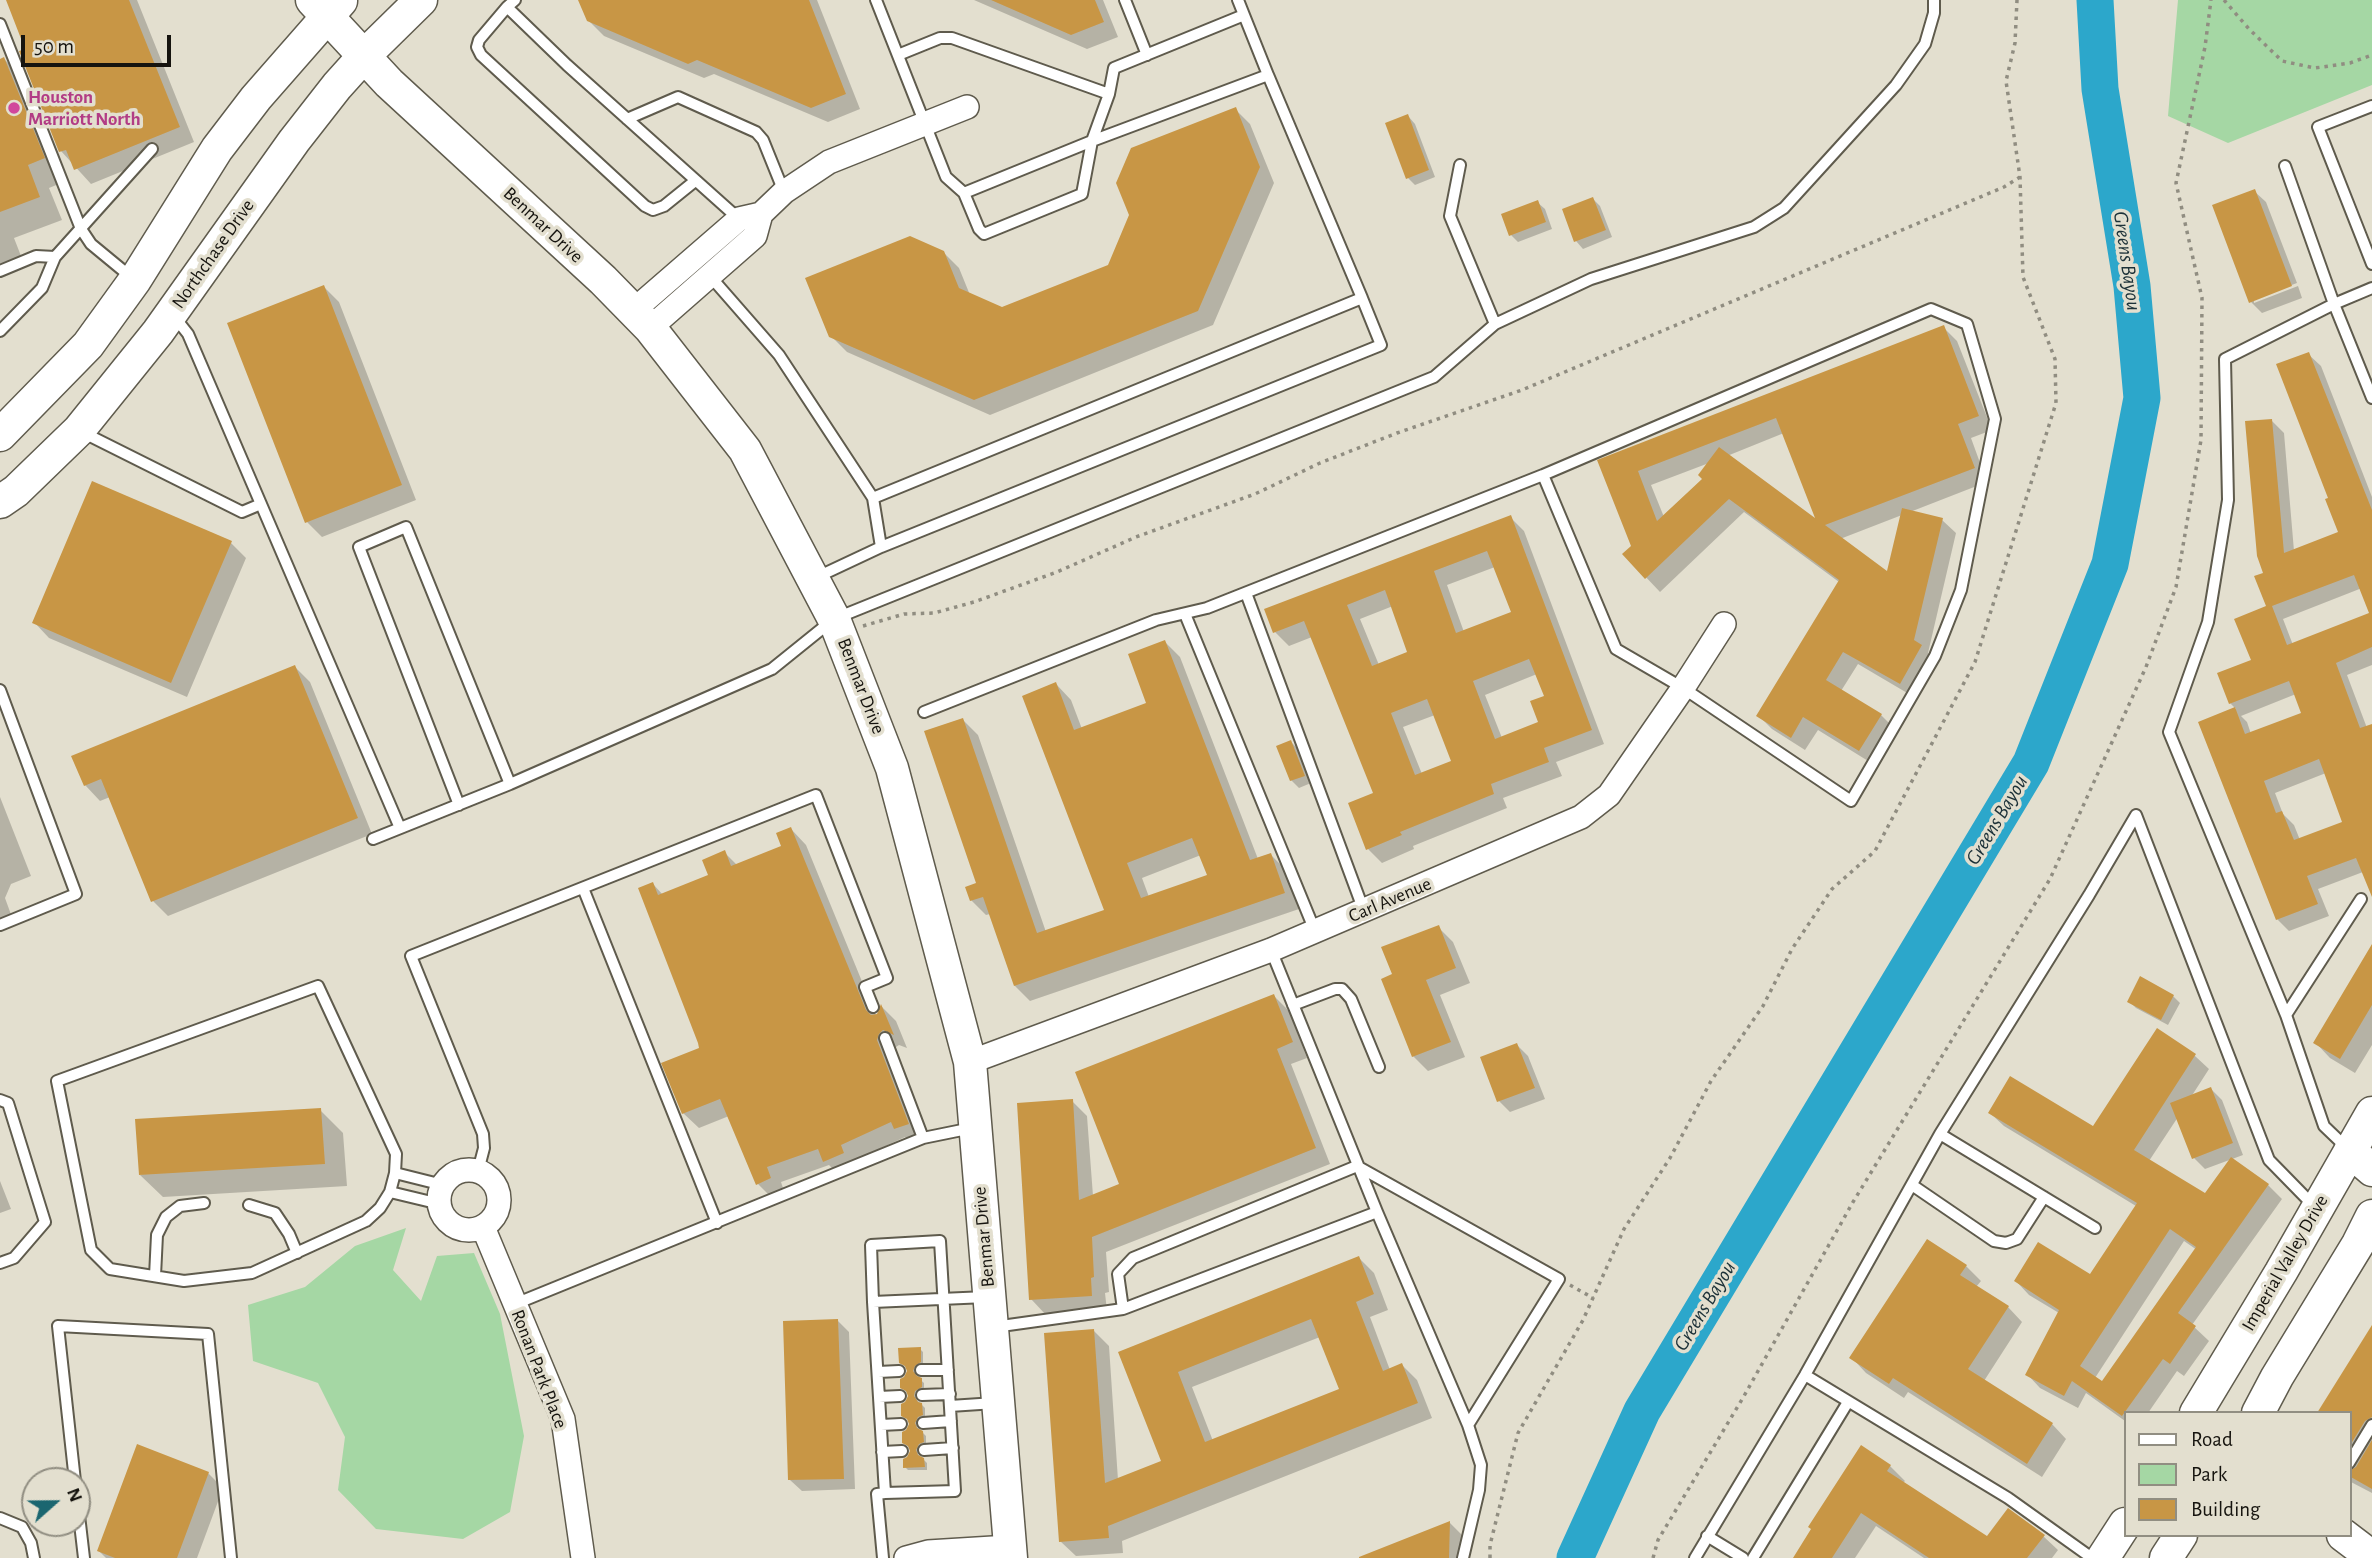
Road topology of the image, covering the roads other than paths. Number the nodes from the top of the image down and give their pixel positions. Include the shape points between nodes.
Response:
1 (421, 0) edge
2 (876, 0) edge
3 (1125, 0) edge
4 (1238, 0) edge
5 (1934, 0) edge
6 (511, 3) edge
7 (327, 5) edge
8 (1244, 15) junction
9 (0, 24) edge
10 (898, 55) junction
11 (1147, 55) junction
12 (364, 56) junction
13 (1268, 75) junction
14 (1109, 94) junction
15 (2372, 106) edge
16 (967, 107) dead end
17 (627, 119) junction
18 (925, 123) junction
19 (1092, 141) junction
20 (152, 149) dead end
21 (1460, 165) dead end
22 (2285, 166) dead end
23 (695, 181) junction
24 (784, 192) junction
25 (964, 193) junction
26 (761, 214) junction
27 (739, 219) junction
28 (81, 229) junction
29 (55, 257) junction
30 (2372, 264) edge
31 (0, 271) edge
32 (710, 276) junction
33 (135, 280) junction
34 (2372, 288) edge
35 (1362, 298) junction
36 (2334, 304) junction
37 (172, 313) junction
38 (642, 319) junction
39 (1495, 324) junction
40 (0, 331) edge
41 (2372, 398) edge
42 (79, 430) junction
43 (0, 435) edge
44 (1543, 475) junction
45 (873, 498) junction
46 (0, 502) edge
47 (261, 504) junction
48 (881, 548) junction
49 (815, 578) junction
50 (1246, 593) junction
51 (1185, 614) junction
52 (843, 615) junction
53 (1724, 624) dead end
54 (1683, 688) junction
55 (0, 690) edge
56 (924, 712) dead end
57 (510, 785) junction
58 (459, 805) junction
59 (400, 828) junction
60 (373, 839) dead end
61 (583, 888) junction
62 (2361, 899) dead end
63 (1364, 911) junction
64 (0, 925) edge
65 (1315, 931) junction
66 (1271, 950) junction
67 (1293, 1005) junction
68 (873, 1007) dead end
69 (2286, 1015) junction
70 (885, 1038) dead end
71 (971, 1062) junction
72 (1379, 1067) dead end
73 (0, 1100) edge
74 (2372, 1113) edge
75 (976, 1127) junction
76 (1940, 1134) junction
77 (923, 1138) junction
78 (2361, 1161) edge
79 (1357, 1166) junction
80 (478, 1171) junction
81 (395, 1173) junction
82 (1912, 1185) junction
83 (390, 1192) junction
84 (441, 1195) junction
85 (2044, 1197) junction
86 (204, 1203) dead end
87 (249, 1205) dead end
88 (2316, 1208) junction
89 (1377, 1212) junction
90 (2372, 1216) edge
91 (717, 1223) junction
92 (482, 1227) junction
93 (2095, 1228) dead end
94 (297, 1253) junction
95 (0, 1263) edge
96 (155, 1276) junction
97 (944, 1299) junction
98 (873, 1301) junction
99 (515, 1304) junction
100 (1123, 1309) junction
101 (990, 1312) junction
102 (921, 1370) dead end
103 (948, 1370) junction
104 (899, 1371) dead end
105 (878, 1372) junction
106 (1805, 1375) junction
107 (950, 1394) junction
108 (922, 1395) dead end
109 (900, 1396) dead end
110 (879, 1398) junction
111 (1849, 1402) junction
112 (998, 1403) junction
113 (950, 1406) junction
114 (2197, 1411) edge
115 (2259, 1411) edge
116 (951, 1421) junction
117 (923, 1423) dead end
118 (901, 1424) dead end
119 (1468, 1424) junction
120 (881, 1425) junction
121 (2372, 1425) edge
122 (953, 1448) junction
123 (924, 1450) dead end
124 (902, 1451) dead end
125 (882, 1452) junction
126 (2351, 1460) edge
127 (73, 1467) edge
128 (885, 1493) junction
129 (0, 1518) edge
130 (2124, 1526) edge
131 (1707, 1536) junction
132 (82, 1537) edge
133 (2180, 1537) edge
134 (2346, 1537) edge
135 (1010, 1552) edge
136 (2372, 1557) edge
137 (34, 1558) edge
138 (84, 1558) edge
139 (231, 1558) edge
140 (583, 1558) edge
141 (883, 1558) edge
142 (906, 1558) edge
143 (1463, 1558) edge
144 (1695, 1558) edge
145 (1743, 1558) edge
146 (1753, 1558) edge
147 (2092, 1558) edge
148 (2103, 1558) edge
149 (2166, 1558) edge

1 - 12 street, Northchase Drive
2 - 10 lane
3 - 11 lane
4 - 8 lane
5 - 39 lane via 1926,44 1784,208 1754,227 1591,279
6 - 17 lane via 567,65
6 - 23 lane via 479,40 481,55 645,206 653,210 664,206
7 - 12 street, Benmar Drive
7 - 33 street via 217,149
8 - 11 lane
8 - 13 lane
9 - 28 lane
10 - 14 lane via 940,38 952,38
10 - 18 lane
11 - 14 lane via 1114,68
12 - 37 street, Northchase Drive via 294,141
12 - 38 street, Benmar Drive
13 - 19 lane
13 - 35 lane
14 - 19 lane
15 - 30 lane via 2319,127
16 - 18 street
17 - 23 lane
17 - 24 lane via 678,97 756,132
18 - 24 street via 829,162
18 - 25 lane via 946,177
19 - 25 lane
19 - 25 lane via 1082,194 984,234
20 - 28 lane
21 - 39 lane via 1450,216
22 - 36 lane
23 - 27 lane
24 - 26 street
26 - 27 street
26 - 32 street via 755,236
27 - 38 street
28 - 29 lane
28 - 33 lane via 91,244
29 - 31 lane via 36,256
29 - 40 lane via 42,288
32 - 38 street
32 - 45 lane via 779,355
33 - 37 street
33 - 43 street via 88,345
34 - 36 lane
35 - 45 lane
35 - 48 lane via 1381,345
36 - 41 lane
36 - 69 lane via 2225,359 2228,500 2208,621 2169,732
37 - 42 street, Northchase Drive
37 - 47 lane via 188,334
38 - 49 street, Benmar Drive via 745,450
39 - 52 lane via 1434,377
42 - 46 street, Northchase Drive
42 - 47 lane via 242,512
44 - 50 lane
44 - 54 lane via 1616,649
44 - 54 lane via 1931,309 1967,324 1995,419 1961,590 1935,656 1851,802
45 - 48 lane
47 - 59 lane
48 - 49 lane
49 - 52 street, Benmar Drive
50 - 51 lane
50 - 63 lane
51 - 56 lane via 1156,621
51 - 65 lane
52 - 57 lane via 772,669
52 - 71 street, Benmar Drive via 892,768
53 - 54 street, Carl Avenue
54 - 63 street, Carl Avenue via 1609,795 1581,817
55 - 64 lane via 76,894
57 - 58 lane
57 - 58 lane via 406,527 359,547
58 - 59 lane
59 - 60 lane
61 - 68 lane via 816,795 887,978 866,987
61 - 80 lane via 411,956 482,1134
61 - 91 lane
62 - 69 lane
63 - 65 street, Carl Avenue
65 - 66 street, Carl Avenue
66 - 67 lane
66 - 71 street, Carl Avenue
67 - 72 lane via 1342,989 1351,999
67 - 79 lane
69 - 78 lane via 2324,1126
70 - 77 lane
71 - 75 street, Benmar Drive
73 - 95 lane via 8,1103 45,1222 14,1258
74 - 78 street, Imperial Valley Drive
75 - 77 lane
75 - 101 street, Benmar Drive
76 - 82 lane
76 - 85 lane
76 - 88 lane via 2136,815 2269,1160
77 - 91 lane
78 - 88 street, Imperial Valley Drive
79 - 89 lane
79 - 100 lane via 1133,1258 1118,1274
79 - 119 lane via 1559,1279
80 - 84 street via 456,1172
80 - 92 street via 491,1179 499,1195 496,1214
81 - 83 lane
81 - 84 lane
81 - 96 lane via 396,1154 318,986 57,1081 91,1250 110,1269
82 - 85 lane via 1994,1241 2006,1243 2017,1239
82 - 106 lane
83 - 84 lane
83 - 94 lane via 366,1221
84 - 92 street via 448,1220 455,1226
85 - 93 lane
86 - 96 lane via 180,1206 166,1217 157,1235
87 - 94 lane via 266,1209 282,1221
88 - 114 street, Imperial Valley Drive
89 - 100 lane
89 - 119 lane
90 - 115 street
91 - 99 lane
92 - 99 street, Ronan Park Place
94 - 96 lane via 252,1273 184,1281
97 - 98 lane
97 - 98 lane via 940,1241 871,1245
97 - 101 lane
97 - 103 lane
98 - 105 lane
99 - 140 street, Ronan Park Place via 563,1419
100 - 101 lane
101 - 112 street, Benmar Drive
102 - 103 lane
103 - 107 lane
104 - 105 lane
105 - 110 lane
106 - 111 lane
106 - 131 lane
107 - 108 lane
107 - 113 lane
109 - 110 lane
110 - 120 lane
111 - 146 lane
111 - 147 lane via 2007,1498
112 - 113 lane
112 - 135 street, Benmar Drive
113 - 116 lane
116 - 117 lane
116 - 122 lane
118 - 120 lane
119 - 143 lane via 1481,1465
120 - 125 lane
121 - 126 lane
122 - 123 lane
122 - 128 lane via 955,1491
124 - 125 lane
125 - 128 lane
127 - 139 lane via 58,1326 208,1334
128 - 141 lane via 877,1494
129 - 137 lane via 22,1527
130 - 148 street
131 - 144 lane
131 - 145 lane
132 - 138 lane
133 - 149 street
134 - 136 street
135 - 142 street via 928,1552

